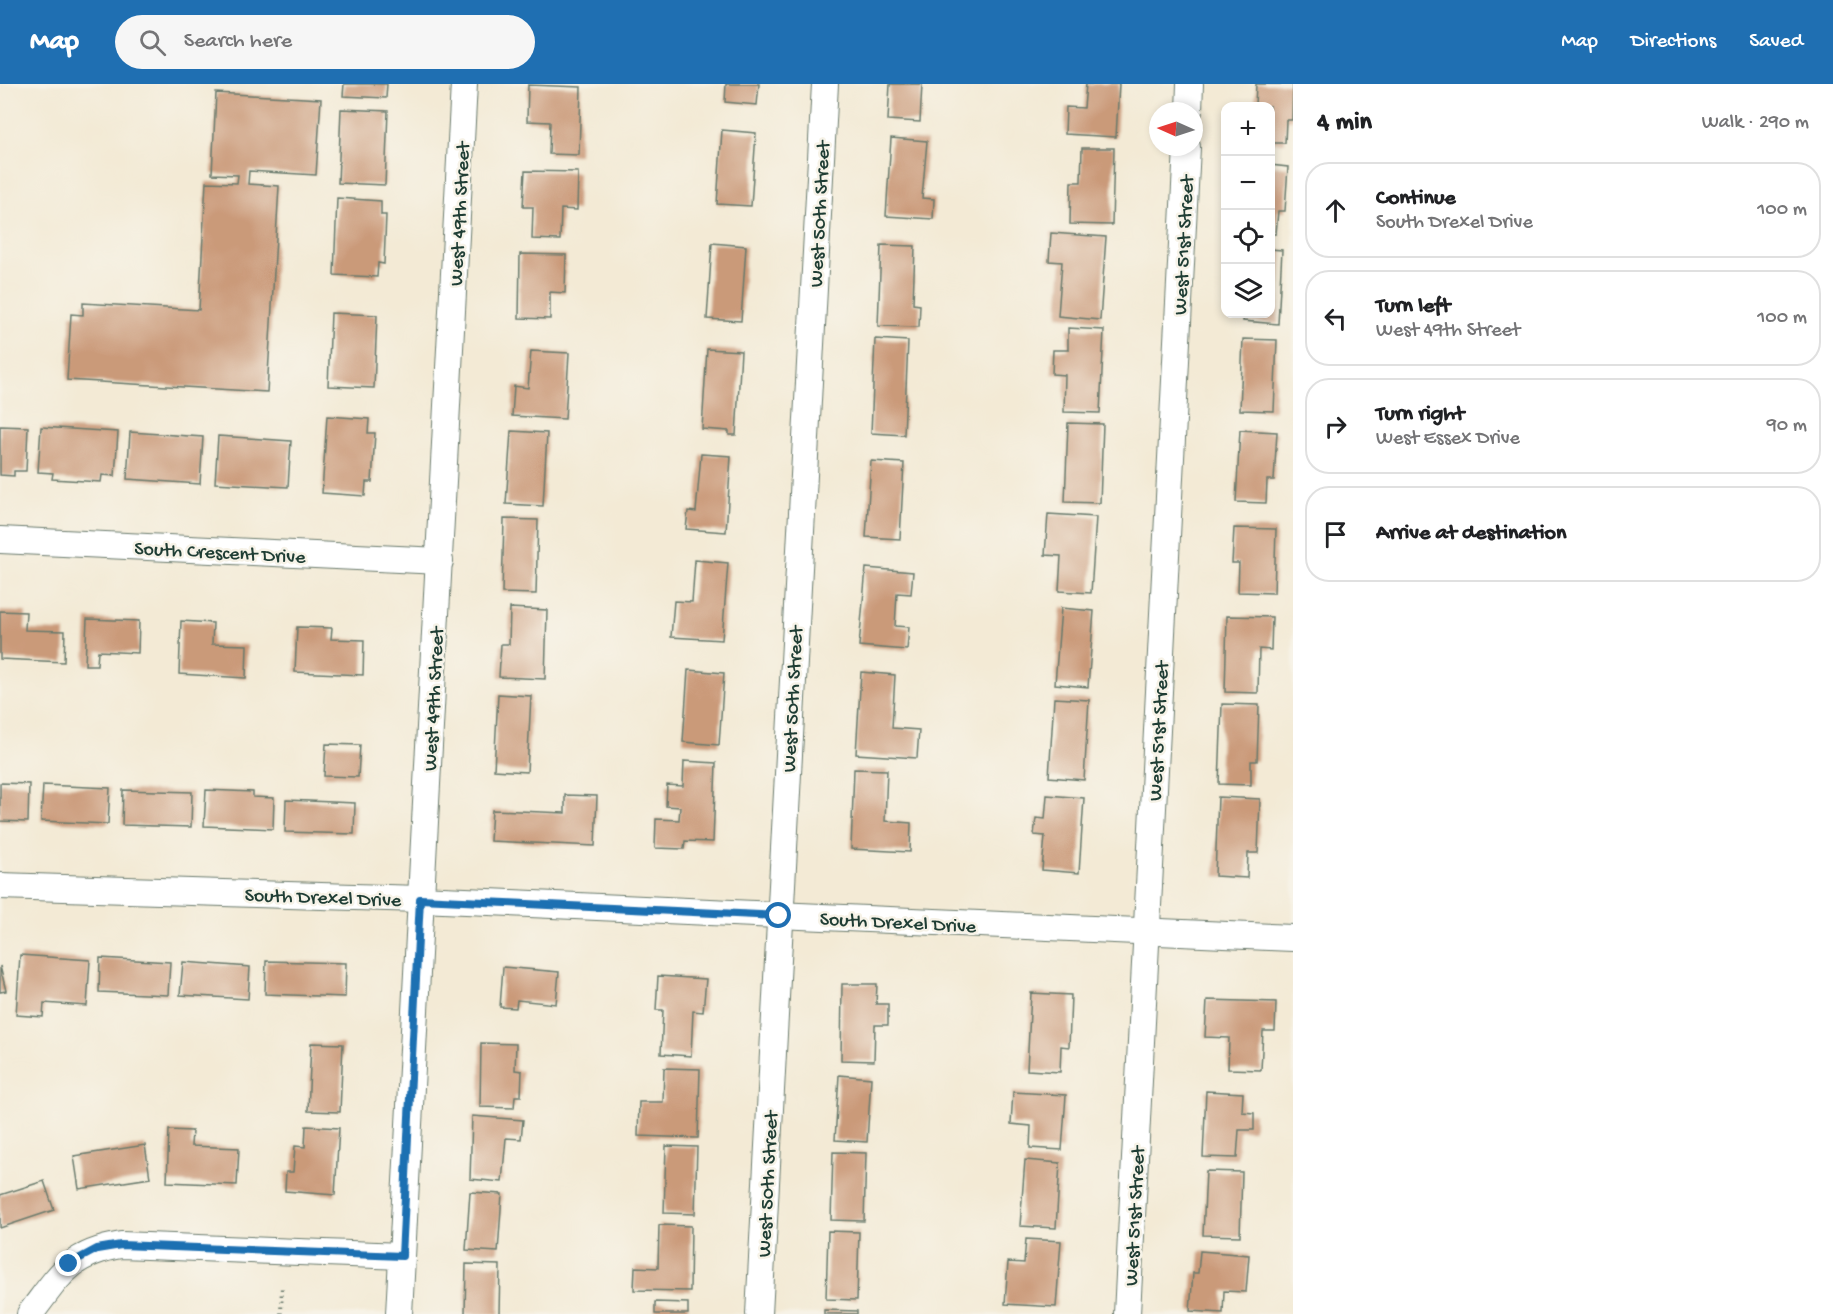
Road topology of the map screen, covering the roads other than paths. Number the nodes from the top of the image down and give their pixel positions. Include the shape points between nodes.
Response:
1 (464, 84) edge
2 (825, 84) edge
3 (1190, 84) edge
4 (1189, 102) edge
5 (1187, 156) edge
6 (0, 540) edge
7 (440, 561) junction
8 (0, 885) edge
9 (420, 899) junction
10 (779, 916) junction
11 (1147, 933) junction
12 (1293, 938) edge
13 (402, 1256) junction
14 (30, 1314) edge
15 (399, 1314) edge
16 (759, 1314) edge
17 (1128, 1314) edge

1 - 7 street, West 49th Street
2 - 10 street, West 50th Street
3 - 4 street
5 - 11 street, West 51st Street
6 - 7 street, South Crescent Drive
7 - 9 street, West 49th Street
8 - 9 street, South Drexel Drive
9 - 10 street, South Drexel Drive
9 - 13 street, West 49th Street
10 - 11 street, South Drexel Drive
10 - 16 street, West 50th Street
11 - 12 street, South Drexel Drive
11 - 17 street, West 51st Street
13 - 14 street via 121,1245 97,1249 69,1264
13 - 15 street, West 49th Street

